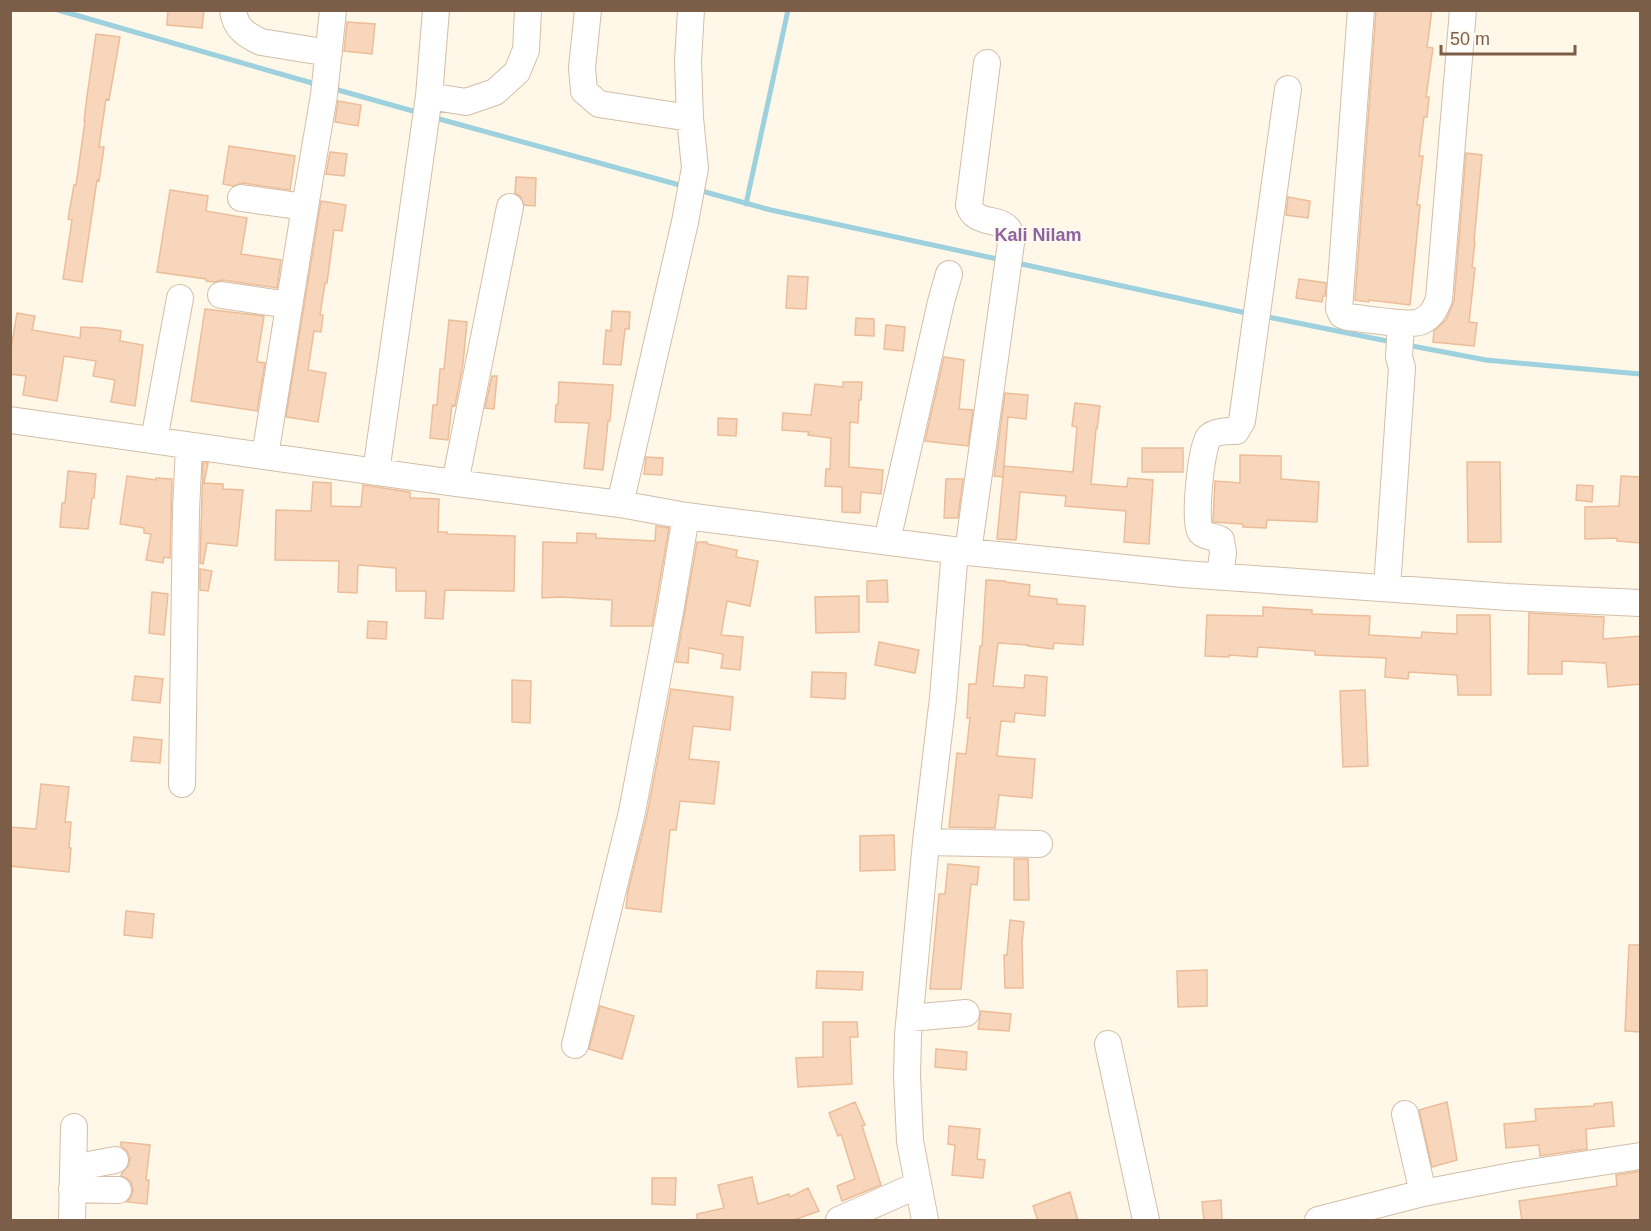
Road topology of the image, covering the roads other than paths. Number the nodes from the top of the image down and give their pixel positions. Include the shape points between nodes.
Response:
1 (233, 10) edge
2 (333, 10) edge
3 (436, 10) edge
4 (528, 10) edge
5 (588, 10) edge
6 (691, 10) edge
7 (1361, 10) edge
8 (1463, 10) edge
9 (987, 63) dead end
10 (326, 75) junction
11 (1288, 89) dead end
12 (429, 96) junction
13 (690, 118) junction
14 (241, 198) dead end
15 (305, 207) junction
16 (510, 207) dead end
17 (949, 274) dead end
18 (221, 295) dead end
19 (180, 298) dead end
20 (289, 305) junction
21 (1400, 340) junction
22 (10, 420) edge
23 (154, 440) junction
24 (189, 446) junction
25 (266, 456) junction
26 (376, 472) junction
27 (455, 483) junction
28 (620, 504) junction
29 (686, 516) junction
30 (887, 542) junction
31 (961, 551) junction
32 (1220, 576) junction
33 (1380, 588) junction
34 (1641, 603) edge
35 (182, 784) dead end
36 (926, 842) junction
37 (1039, 844) dead end
38 (966, 1013) dead end
39 (910, 1018) junction
40 (1108, 1044) dead end
41 (575, 1045) dead end
42 (1405, 1113) dead end
43 (74, 1127) dead end
44 (1641, 1156) edge
45 (115, 1160) dead end
46 (73, 1179) junction
47 (918, 1185) junction
48 (118, 1190) dead end
49 (1423, 1193) junction
50 (72, 1221) edge
51 (839, 1221) edge
52 (925, 1221) edge
53 (1146, 1221) edge
54 (1318, 1221) edge

1 - 10 street via 236,24 243,32
2 - 10 street
3 - 12 street
4 - 12 street via 526,50 517,72 495,92 466,102
5 - 13 street via 582,68 584,91 599,104
6 - 13 street
7 - 21 street via 1338,309 1342,315
8 - 21 street via 1439,299 1433,312
9 - 31 street via 969,205 976,217 1000,224 1010,232 1011,243
10 - 15 street
11 - 32 street via 1242,421 1236,431 1209,437 1202,466 1199,530 1221,540
12 - 26 street
13 - 28 street via 695,168
14 - 15 street
15 - 20 street
16 - 27 street
17 - 30 street
18 - 20 street
19 - 23 street
20 - 25 street
21 - 33 street via 1402,368
22 - 23 street
23 - 24 street
24 - 25 street
24 - 35 street
25 - 26 street
26 - 27 street
27 - 28 street
28 - 29 street
29 - 30 street
29 - 41 street via 632,812
30 - 31 street
31 - 32 street
31 - 36 street
32 - 33 street
33 - 34 street
36 - 37 street
36 - 39 street
38 - 39 street
39 - 47 street via 908,1108
40 - 53 street
42 - 49 street
43 - 46 street
44 - 49 street
45 - 46 street
46 - 48 street
46 - 50 street
47 - 51 street
47 - 52 street
49 - 54 street

